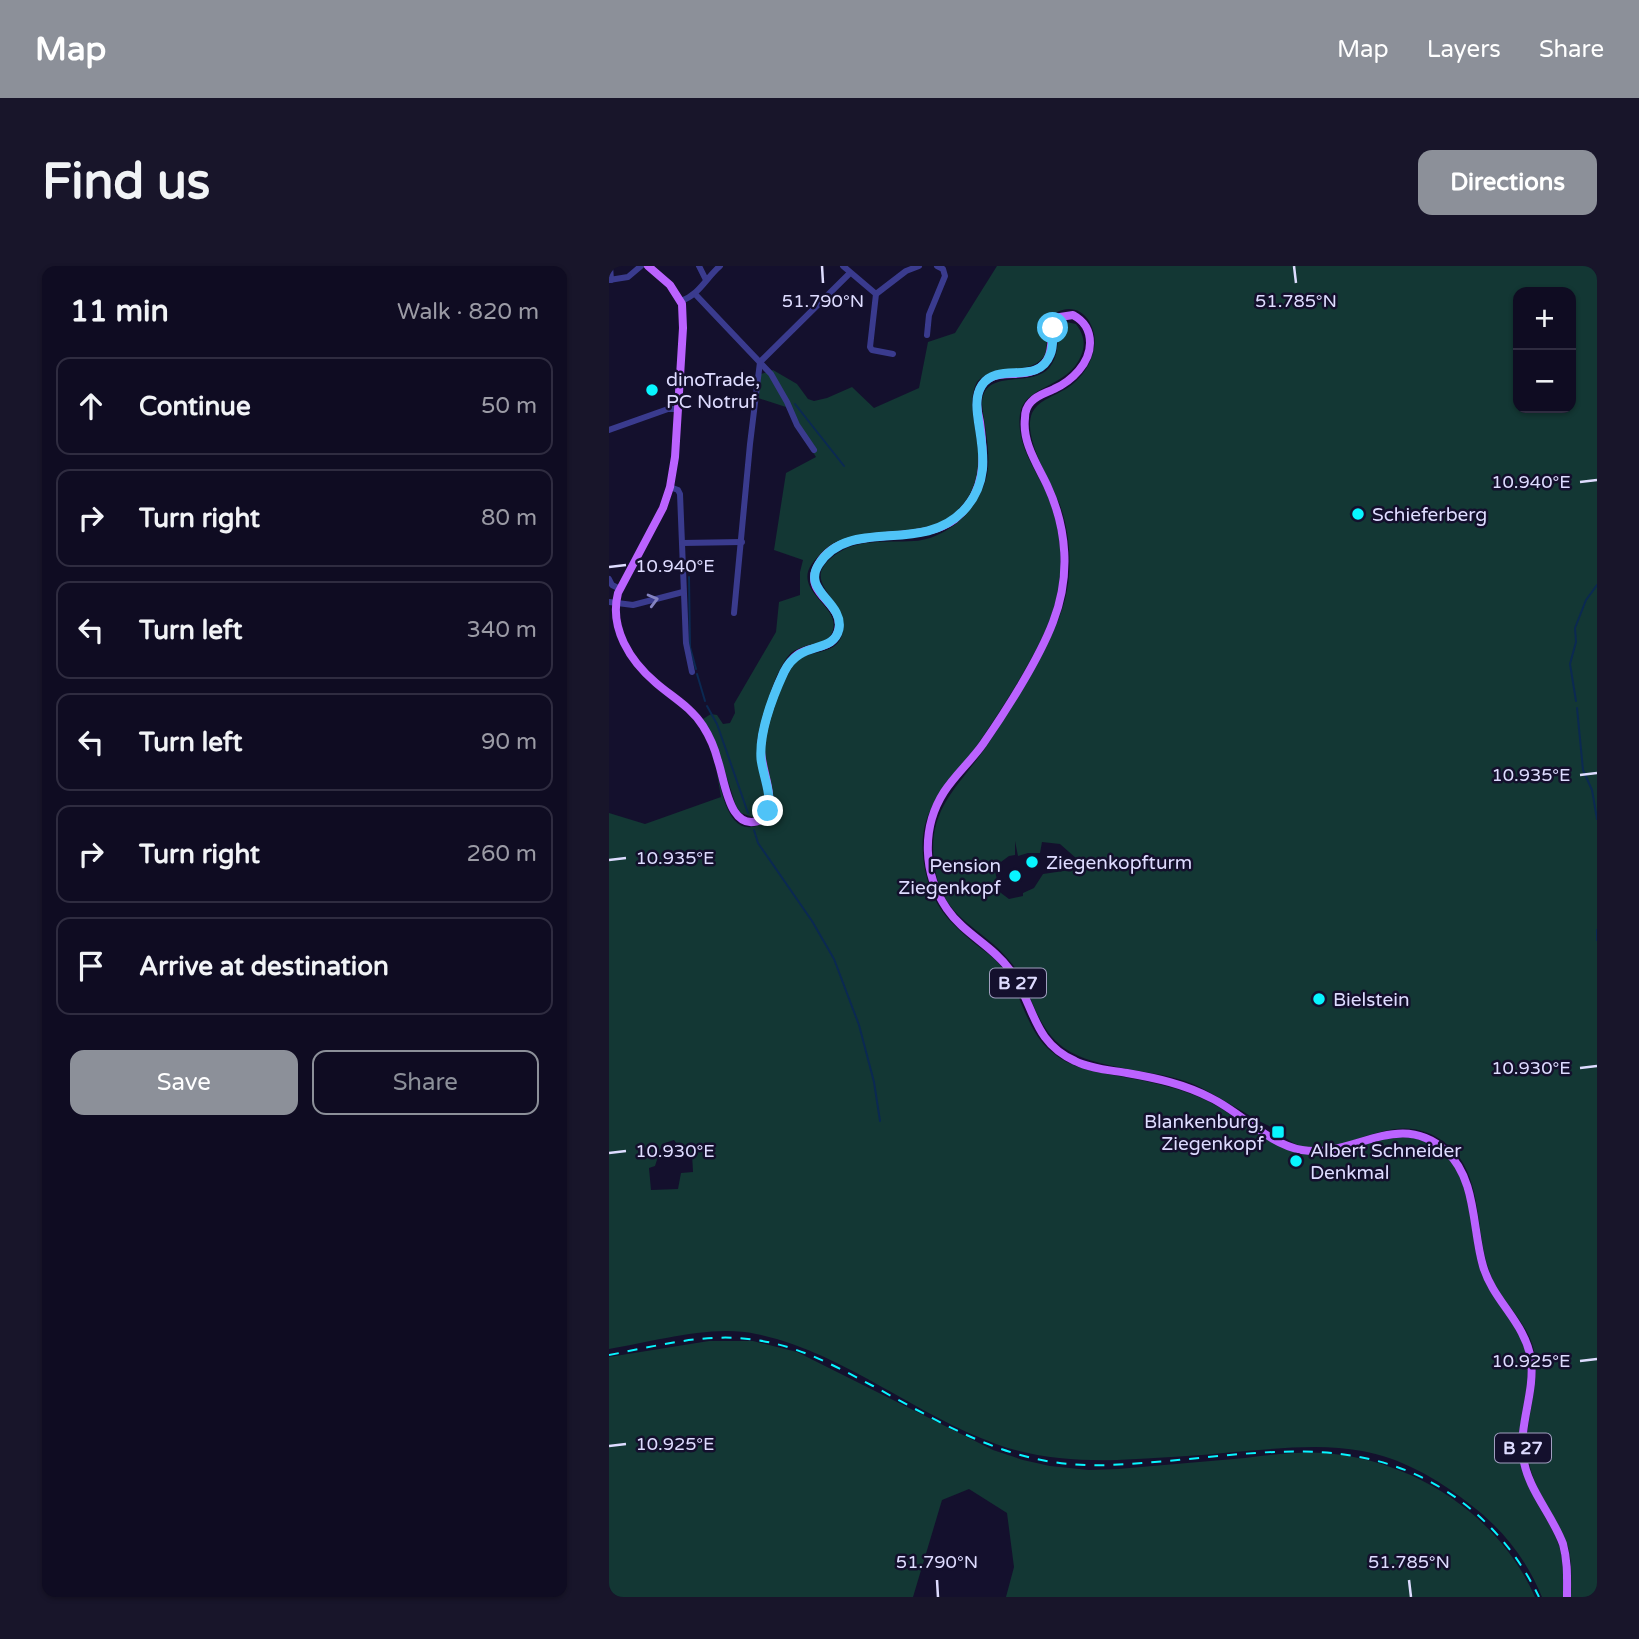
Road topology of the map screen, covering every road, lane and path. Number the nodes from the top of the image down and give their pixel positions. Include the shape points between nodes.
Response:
1 (610, 266) edge
2 (641, 266) edge
3 (648, 266) edge
4 (699, 266) edge
5 (720, 266) edge
6 (843, 266) edge
7 (919, 266) edge
8 (937, 266) edge
9 (850, 272) junction
10 (706, 279) junction
11 (610, 280) edge
12 (876, 294) junction
13 (696, 295) junction
14 (681, 301) junction
15 (927, 335) dead end
16 (893, 354) dead end
17 (760, 362) junction
18 (679, 409) junction
19 (609, 430) edge
20 (814, 450) dead end
21 (670, 487) junction
22 (742, 542) junction
23 (682, 543) junction
24 (609, 579) edge
25 (620, 589) junction
26 (683, 593) junction
27 (613, 602) edge
28 (734, 613) dead end
29 (692, 672) dead end
30 (1567, 1597) edge

1 - 11 street
2 - 11 street via 628,277
3 - 14 main road
4 - 10 street
5 - 10 street
6 - 9 street
7 - 12 street
8 - 15 street via 946,276 929,314
9 - 12 street
9 - 17 street
10 - 13 street
12 - 16 street via 870,347
13 - 14 street
13 - 17 street
14 - 18 main road, B 27
17 - 20 street
17 - 22 street
18 - 19 street
18 - 21 main road, B 27
21 - 23 street via 680,494
21 - 25 main road, B 27
22 - 23 street
22 - 28 street
23 - 26 street
24 - 25 street
25 - 27 main road, B 27
27 -> 26 street via 633,605
26 - 29 street
27 - 30 main road, B 27 via 631,656 704,728 733,810 748,821 762,819 769,801 762,737 781,679 794,657 830,643 839,627 837,613 814,583 819,563 855,539 924,534 958,517 973,498 983,471 977,403 982,385 994,375 1039,369 1051,354 1058,318 1070,315 1083,321 1090,342 1083,364 1063,385 1033,400 1025,416 1030,447 1062,530 1061,599 1044,643 983,745 936,809 928,857 937,891 954,918 1007,966 1041,1034 1073,1060 1194,1090 1295,1149 1329,1150 1403,1133 1427,1139 1449,1153 1467,1185 1485,1273 1530,1352 1532,1374 1523,1453 1529,1479 1564,1549

